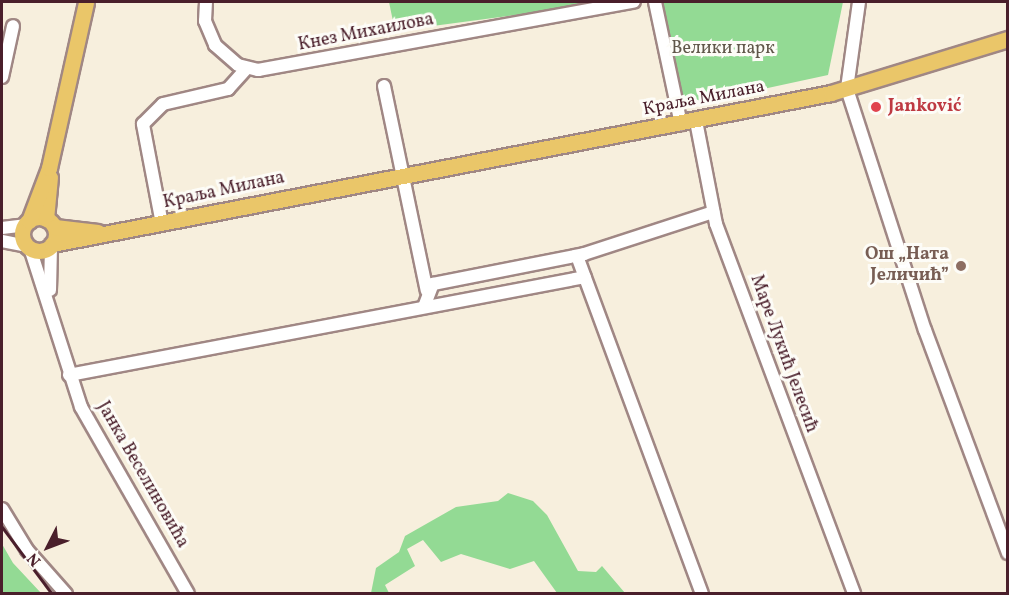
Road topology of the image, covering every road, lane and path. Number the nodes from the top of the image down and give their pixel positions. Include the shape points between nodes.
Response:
1 (86, 2) edge
2 (206, 2) edge
3 (634, 2) edge
4 (655, 2) edge
5 (859, 2) edge
6 (13, 26) dead end
7 (1008, 39) edge
8 (247, 68) junction
9 (2, 77) edge
10 (384, 86) dead end
11 (847, 89) junction
12 (688, 123) junction
13 (49, 168) junction
14 (402, 174) junction
15 (712, 212) junction
16 (27, 223) junction
17 (51, 223) junction
18 (162, 224) junction
19 (2, 228) edge
20 (125, 231) junction
21 (2, 241) edge
22 (52, 245) junction
23 (29, 247) junction
24 (577, 256) junction
25 (585, 277) junction
26 (427, 291) junction
27 (50, 303) junction
28 (424, 307) junction
29 (69, 375) junction
30 (2, 509) edge
31 (1008, 553) edge
32 (66, 594) edge
33 (188, 594) edge
34 (702, 594) edge
35 (854, 594) edge

1 - 13 main road
2 - 8 street via 210,37 230,60
3 - 8 street, Кнез Михаилова via 277,68
4 - 12 street
5 - 11 street
6 - 9 street
7 - 11 main road, Краља Милана
8 - 18 street via 228,89 163,104 143,124
10 - 14 street
11 - 12 main road, Краља Милана
11 - 31 street via 921,319
12 - 14 main road, Краља Милана
12 - 15 street, Маре Лукић Јелесић
13 - 16 main road
13 - 17 main road
14 - 18 main road, Краља Милана
14 - 26 street
15 - 24 street
15 - 35 street, Маре Лукић Јелесић
16 - 17 main road, Краља Милана
16 - 19 street
16 - 23 main road
17 - 20 main road, Краља Милана
17 - 22 main road
18 - 20 main road, Краља Милана
20 - 22 main road, Краља Милана
21 - 23 street
22 - 23 main road, Краља Милана
22 - 27 street, Јанка Веселиновића
23 - 27 street, Јанка Веселиновића
24 - 25 street
24 - 26 street via 440,282
25 - 28 street
25 - 34 street
26 - 28 street
27 - 29 street, Јанка Веселиновића
28 - 29 street
29 - 33 street, Јанка Веселиновића via 95,436
30 - 32 street via 27,550

